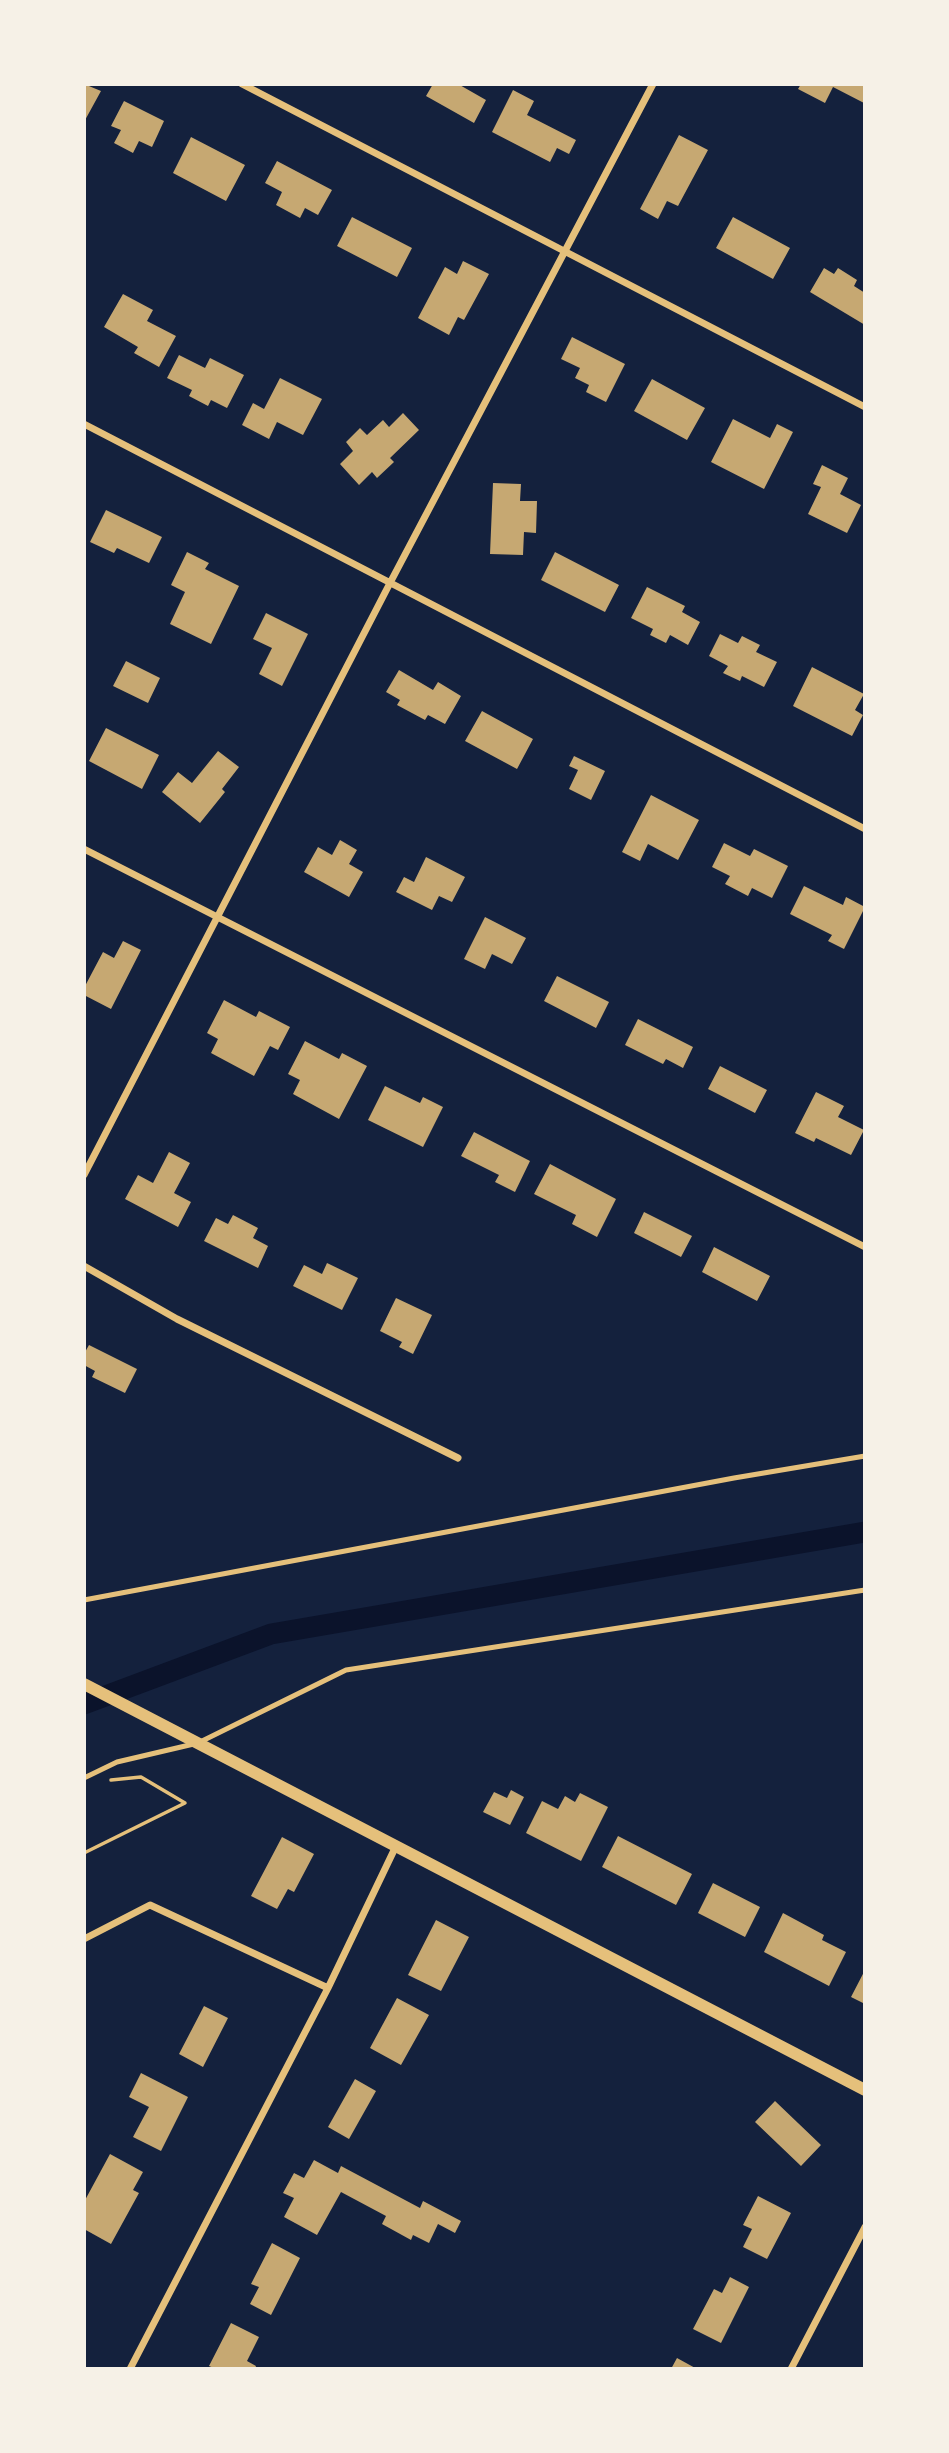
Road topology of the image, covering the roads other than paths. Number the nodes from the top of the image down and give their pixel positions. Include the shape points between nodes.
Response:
1 (242, 84) edge
2 (653, 84) edge
3 (566, 250) junction
4 (865, 407) edge
5 (84, 424) edge
6 (390, 583) junction
7 (865, 829) edge
8 (84, 849) edge
9 (216, 918) junction
10 (84, 1175) edge
11 (865, 1247) edge
12 (84, 1266) edge
13 (865, 1456) edge
14 (458, 1458) dead end
15 (865, 1590) edge
16 (84, 1600) edge
17 (84, 1684) edge
18 (198, 1743) junction
19 (84, 1779) edge
20 (396, 1846) junction
21 (84, 1939) edge
22 (328, 1988) junction
23 (865, 2090) edge
24 (865, 2227) edge
25 (130, 2369) edge
26 (791, 2369) edge

1 - 3 street
2 - 3 street
3 - 4 street
3 - 6 street
5 - 6 street
6 - 7 street
6 - 9 street
8 - 9 street
9 - 10 street
9 - 11 street
12 - 14 street via 177,1319
13 - 16 lane
15 - 18 lane via 346,1670
17 - 18 street
18 - 19 lane via 117,1762
18 - 20 street
20 - 22 street
20 - 23 street
21 - 22 street via 150,1905
22 - 25 street
24 - 26 street

